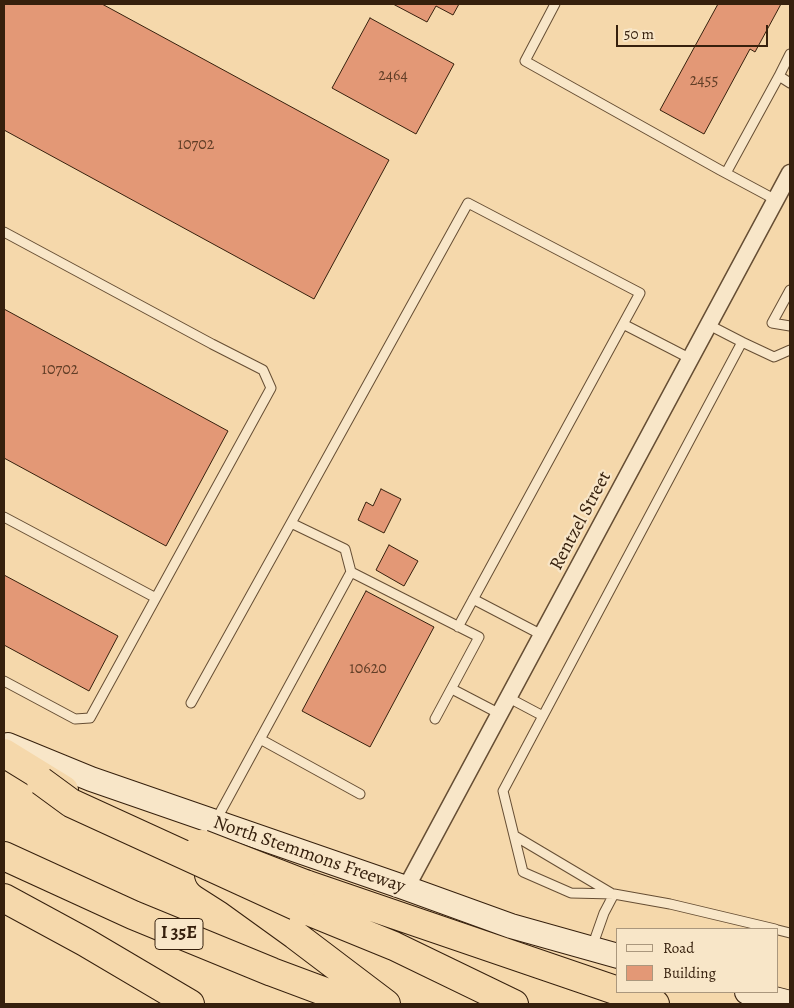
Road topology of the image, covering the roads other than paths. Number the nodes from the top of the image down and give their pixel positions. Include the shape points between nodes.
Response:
1 (555, 4) edge
2 (790, 54) edge
3 (779, 76) junction
4 (790, 82) edge
5 (726, 173) junction
6 (790, 173) edge
7 (776, 200) junction
8 (4, 232) edge
9 (790, 290) edge
10 (623, 324) junction
11 (709, 325) junction
12 (790, 326) edge
13 (742, 342) junction
14 (790, 350) edge
15 (691, 359) junction
16 (4, 517) edge
17 (291, 524) junction
18 (352, 572) junction
19 (156, 598) junction
20 (473, 599) junction
21 (458, 627) junction
22 (542, 635) junction
23 (4, 681) edge
24 (452, 689) junction
25 (509, 698) junction
26 (191, 703) dead end
27 (500, 714) junction
28 (543, 716) junction
29 (436, 719) dead end
30 (260, 739) junction
31 (4, 744) edge
32 (4, 753) edge
33 (4, 765) edge
34 (41, 781) junction
35 (360, 794) dead end
36 (215, 822) junction
37 (515, 836) junction
38 (4, 856) edge
39 (406, 888) junction
40 (614, 894) junction
41 (4, 898) edge
42 (768, 928) edge
43 (591, 949) junction
44 (616, 955) edge
45 (616, 991) edge
46 (621, 993) edge
47 (751, 993) edge
48 (790, 1003) edge
49 (190, 1004) edge
50 (358, 1004) edge
51 (386, 1004) edge
52 (514, 1004) edge
53 (655, 1004) edge

1 - 5 lane via 525,60
2 - 3 lane
3 - 4 lane
3 - 5 lane
5 - 7 lane
6 - 7 street, Rentzel Street
7 - 11 street, Rentzel Street
8 - 19 lane via 262,370 271,388
9 - 12 lane via 772,323
10 - 15 lane
10 - 17 lane via 640,293 468,204
10 - 20 lane
11 - 13 lane
11 - 15 street, Rentzel Street
13 - 14 lane via 774,357
13 - 28 lane
15 - 22 street, Rentzel Street
16 - 19 lane
17 - 18 lane via 346,549
17 - 26 lane
18 - 21 lane
18 - 30 lane
19 - 23 lane via 90,718 75,719
20 - 21 lane
20 - 22 lane
21 - 24 lane via 479,637
22 - 25 street, Rentzel Street
24 - 27 lane
24 - 29 lane
25 - 27 street, Rentzel Street
25 - 28 lane
27 - 39 street, Rentzel Street
28 - 37 lane via 503,791
30 - 35 lane
30 - 36 lane
31 - 36 main road, North Stemmons Freeway via 91,779
32 - 51 highway via 234,891
33 - 34 highway
34 - 45 highway, bridge via 305,884
34 - 52 highway, bridge via 71,803 296,906 394,946
36 - 39 main road, North Stemmons Freeway
37 - 40 lane
37 - 40 lane via 523,872 571,893
38 - 50 highway, I 35E via 133,915
39 - 43 main road, North Stemmons Freeway via 511,926
40 - 42 lane
40 - 43 lane
41 - 49 highway
43 - 44 main road, North Stemmons Freeway
46 - 53 highway
47 - 48 main road

